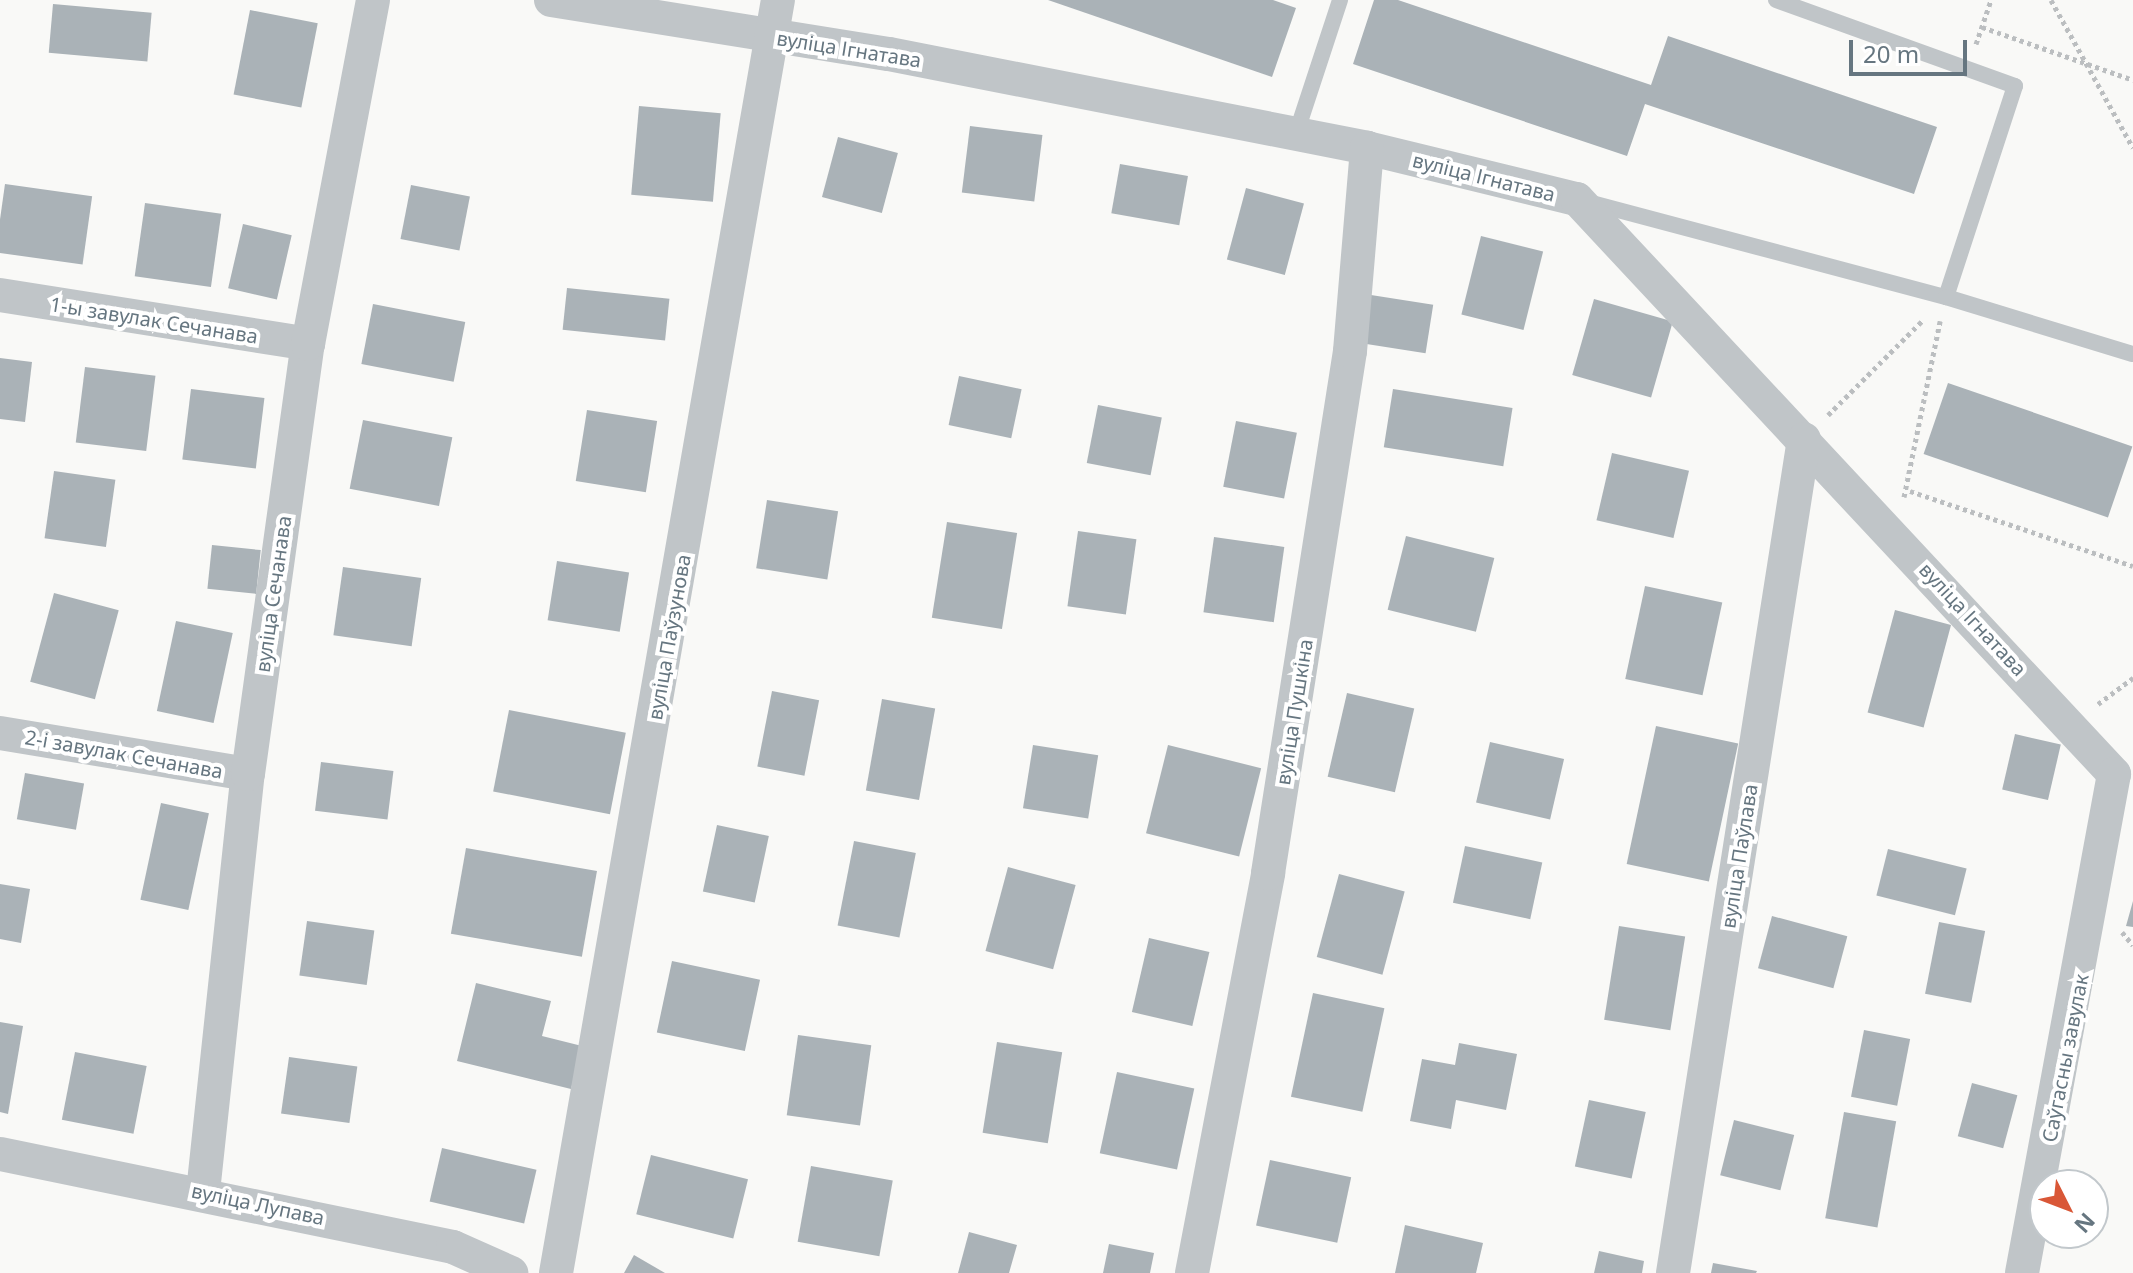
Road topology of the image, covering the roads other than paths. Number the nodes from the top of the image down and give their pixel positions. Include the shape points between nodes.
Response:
1 (373, 0) edge
2 (551, 0) edge
3 (778, 0) edge
4 (1340, 0) edge
5 (1776, 0) edge
6 (770, 36) junction
7 (1296, 134) junction
8 (1367, 148) junction
9 (1577, 199) junction
10 (0, 295) edge
11 (1946, 297) junction
12 (308, 344) junction
13 (2133, 354) edge
14 (1804, 439) junction
15 (0, 733) edge
16 (248, 774) junction
17 (2098, 890) joint
18 (0, 1154) edge
19 (203, 1192) junction
20 (511, 1273) edge
21 (556, 1273) edge
22 (1192, 1273) edge
23 (1673, 1273) edge
24 (2022, 1273) edge

1 - 12 street, вуліца Сечанава
2 - 6 street, вуліца Ігнатава
3 - 6 street, вуліца Паўзунова
4 - 7 lane
5 - 11 lane via 2015,86
6 - 7 street, вуліца Ігнатава
6 - 21 street, вуліца Паўзунова
7 - 8 street, вуліца Ігнатава
8 - 9 street, вуліца Ігнатава
8 - 22 street, вуліца Пушкіна via 1350,351 1268,873
9 - 11 lane
9 - 14 street, вуліца Ігнатава
10 - 12 street, 1-ы завулак Сечанава
11 - 13 lane
12 - 16 street, вуліца Сечанава
14 - 17 street, вуліца Ігнатава via 2114,774
14 - 23 street, вуліца Паўлава
15 - 16 street, 2-і завулак Сечанава
16 - 19 street, вуліца Сечанава
17 - 24 street, Саўгасны завулак
18 - 19 street, вуліца Лупава
19 - 20 street, вуліца Лупава via 453,1247

